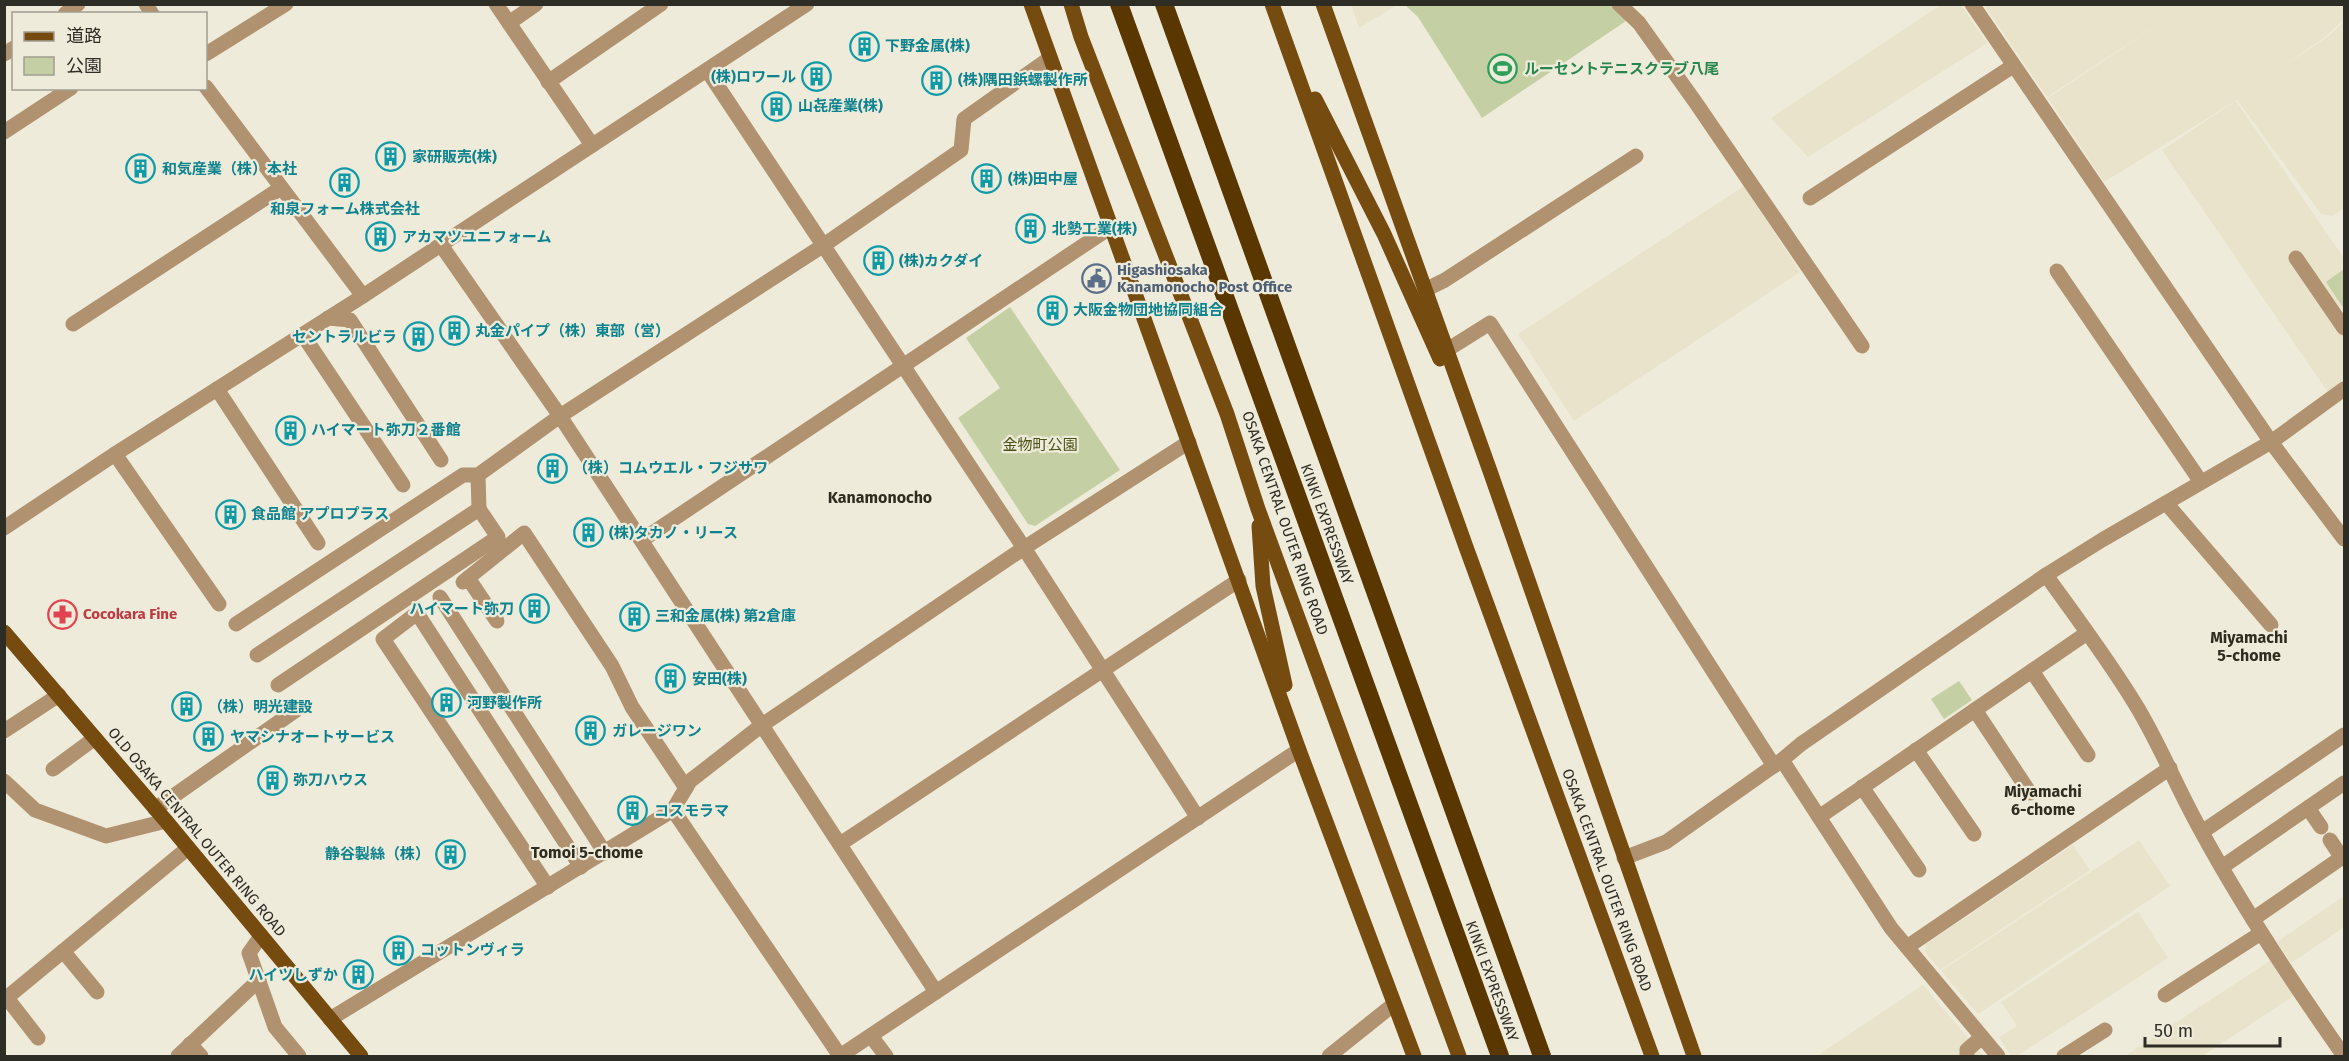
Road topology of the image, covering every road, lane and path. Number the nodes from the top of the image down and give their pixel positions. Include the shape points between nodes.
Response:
1 (286, 4) edge
2 (496, 4) edge
3 (536, 4) edge
4 (661, 4) edge
5 (807, 4) edge
6 (1031, 4) edge
7 (1071, 4) edge
8 (1119, 4) edge
9 (1164, 4) edge
10 (1272, 4) edge
11 (1323, 4) edge
12 (1619, 4) edge
13 (1972, 4) edge
14 (508, 23) junction
15 (1284, 38) junction
16 (207, 53) edge
17 (1050, 58) junction
18 (2013, 66) junction
19 (707, 69) junction
20 (548, 82) junction
21 (207, 88) edge
22 (68, 90) edge
23 (4, 132) edge
24 (592, 145) junction
25 (1636, 156) dead end
26 (281, 188) junction
27 (1810, 198) dead end
28 (1111, 227) junction
29 (441, 245) junction
30 (824, 245) junction
31 (2296, 258) dead end
32 (2057, 270) dead end
33 (1425, 290) junction
34 (363, 297) junction
35 (328, 318) junction
36 (73, 324) dead end
37 (2344, 328) edge
38 (303, 335) junction
39 (1862, 346) dead end
40 (1447, 350) junction
41 (904, 365) junction
42 (2344, 389) edge
43 (217, 390) junction
44 (560, 416) junction
45 (1189, 442) junction
46 (2271, 442) junction
47 (115, 454) junction
48 (441, 460) dead end
49 (1491, 471) junction
50 (478, 475) junction
51 (2201, 482) junction
52 (403, 485) dead end
53 (2166, 503) junction
54 (479, 508) junction
55 (1258, 509) junction
56 (4, 528) edge
57 (2344, 539) edge
58 (642, 540) junction
59 (318, 543) dead end
60 (1024, 548) junction
61 (2046, 575) junction
62 (1239, 580) junction
63 (440, 597) dead end
64 (219, 603) dead end
65 (497, 621) dead end
66 (236, 624) dead end
67 (2271, 625) dead end
68 (4, 632) edge
69 (2087, 633) junction
70 (257, 655) dead end
71 (1103, 671) junction
72 (2032, 671) junction
73 (278, 685) dead end
74 (59, 694) junction
75 (296, 710) dead end
76 (1975, 710) junction
77 (762, 725) junction
78 (4, 731) edge
79 (2344, 735) edge
80 (95, 738) junction
81 (1299, 750) junction
82 (1916, 750) junction
83 (2088, 755) dead end
84 (1778, 763) junction
85 (2170, 768) junction
86 (53, 769) dead end
87 (4, 781) edge
88 (2344, 783) edge
89 (1862, 787) junction
90 (686, 788) junction
91 (2030, 793) dead end
92 (2308, 808) junction
93 (156, 809) junction
94 (672, 810) junction
95 (1819, 817) junction
96 (1198, 818) junction
97 (166, 821) junction
98 (2202, 832) junction
99 (1974, 834) dead end
100 (840, 844) junction
101 (188, 848) junction
102 (605, 853) junction
103 (2343, 857) edge
104 (1624, 858) junction
105 (581, 867) junction
106 (2222, 867) junction
107 (1919, 870) dead end
108 (548, 887) junction
109 (2253, 919) junction
110 (2261, 933) junction
111 (261, 936) junction
112 (1907, 946) junction
113 (63, 951) junction
114 (259, 980) junction
115 (97, 992) dead end
116 (936, 992) junction
117 (7, 993) edge
118 (2165, 995) dead end
119 (1394, 1004) junction
120 (330, 1019) junction
121 (2106, 1030) dead end
122 (871, 1036) junction
123 (1982, 1037) junction
124 (38, 1038) dead end
125 (190, 1044) junction
126 (178, 1056) edge
127 (201, 1056) edge
128 (299, 1056) edge
129 (362, 1056) edge
130 (840, 1056) edge
131 (886, 1056) edge
132 (1329, 1056) edge
133 (1414, 1056) edge
134 (1459, 1056) edge
135 (1500, 1056) edge
136 (1542, 1056) edge
137 (1652, 1056) edge
138 (1694, 1056) edge
139 (1967, 1056) edge
140 (1998, 1056) edge
141 (2064, 1056) edge
142 (2344, 1056) edge

1 - 16 street
2 - 14 street
3 - 14 street
4 - 20 street
5 - 19 street
6 - 17 main road
7 - 55 main road, OSAKA CENTRAL OUTER RING ROAD via 1227,414
8 - 135 highway, KINKI EXPRESSWAY
9 - 136 highway, KINKI EXPRESSWAY
10 - 15 main road, OSAKA CENTRAL OUTER RING ROAD
11 - 33 main road
12 - 39 street via 1639,23 1696,103
13 - 18 street
14 - 20 street
15 - 49 main road via 1384,234
15 - 137 main road, OSAKA CENTRAL OUTER RING ROAD
17 - 28 main road
17 - 30 street via 964,118 961,150
18 - 27 street
18 - 46 street
19 - 24 street
19 - 30 street
20 - 24 street
21 - 26 street
22 - 23 street
24 - 29 street
25 - 33 street
26 - 34 street
26 - 36 street
28 - 41 street
28 - 45 main road
29 - 34 street
29 - 44 street
30 - 41 street
30 - 44 street
31 - 37 street
32 - 51 street
33 - 40 main road
34 - 35 street
35 - 38 street
35 - 48 street via 350,320
38 - 43 street
38 - 52 street
40 - 49 main road
40 - 84 street via 1490,323
41 - 58 street
41 - 60 street
42 - 46 street
43 - 47 street
43 - 59 street
44 - 50 street
44 - 58 street
45 - 60 street
45 - 62 main road
46 - 51 street
46 - 57 street
47 - 56 street
47 - 64 street
49 - 104 main road
50 - 54 street
50 - 66 street via 462,475
51 - 53 street
53 - 61 street
53 - 67 street
54 - 70 street
54 - 73 street via 498,537
55 - 81 main road via 1263,586
55 - 134 main road, OSAKA CENTRAL OUTER RING ROAD
58 - 77 street
60 - 71 street
60 - 77 street
61 - 69 street
61 - 84 street
62 - 71 street
62 - 81 main road
63 - 102 street
65 - 90 street via 465,580 524,533
68 - 74 main road, OLD OSAKA CENTRAL OUTER RING ROAD
69 - 72 street
69 - 85 street via 2134,701
71 - 96 street
71 - 100 street
72 - 76 street
72 - 83 street
74 - 78 street
74 - 80 main road, OLD OSAKA CENTRAL OUTER RING ROAD
75 - 93 street
76 - 82 street
76 - 91 street
77 - 90 street
77 - 100 street
79 - 98 street
80 - 86 street
80 - 93 main road, OLD OSAKA CENTRAL OUTER RING ROAD
81 - 96 street
81 - 119 main road
82 - 89 street
82 - 99 street
84 - 95 street
84 - 104 street via 1666,842
85 - 98 street
85 - 112 street
87 - 97 street via 35,810 106,836
88 - 92 street
89 - 95 street
89 - 107 street
90 - 94 street
92 - 103 street
92 - 106 street
93 - 97 main road, OLD OSAKA CENTRAL OUTER RING ROAD
94 - 102 street
94 - 130 street
95 - 112 street
96 - 116 street
97 - 101 main road, OLD OSAKA CENTRAL OUTER RING ROAD
98 - 106 street
100 - 116 street
101 - 111 main road, OLD OSAKA CENTRAL OUTER RING ROAD
101 - 113 street
102 - 105 street
103 - 109 street
104 - 138 main road
105 - 108 street
105 - 108 street via 417,613 383,639
106 - 109 street
108 - 120 street
109 - 110 street
110 - 118 street
110 - 142 street
111 - 114 street via 249,953
111 - 120 main road, OLD OSAKA CENTRAL OUTER RING ROAD
112 - 123 street
113 - 115 street
113 - 117 street
114 - 125 street
114 - 128 street via 275,1027
116 - 122 street
117 - 124 street
119 - 132 street
119 - 133 main road
120 - 129 main road, OLD OSAKA CENTRAL OUTER RING ROAD
121 - 141 street
122 - 130 street
122 - 131 street
123 - 139 street via 1967,1050
123 - 140 street
125 - 126 street
125 - 127 street

